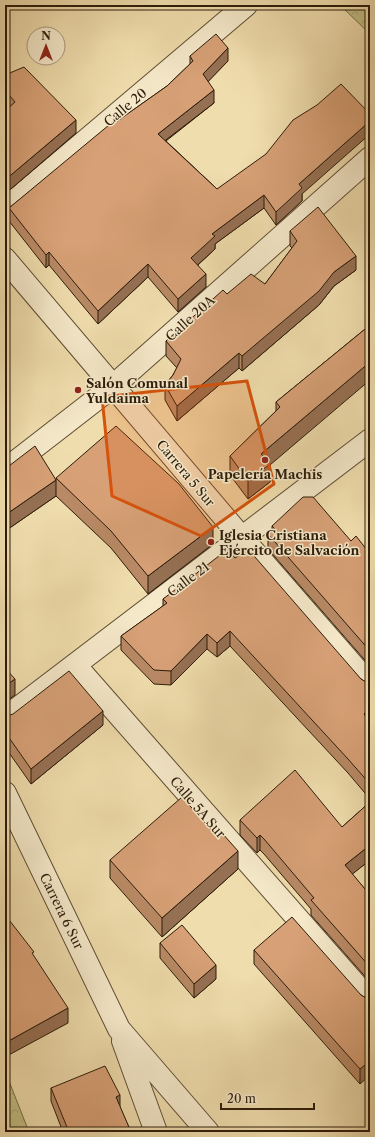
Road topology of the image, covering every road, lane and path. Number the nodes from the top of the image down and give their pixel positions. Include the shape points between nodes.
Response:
1 (246, 5) edge
2 (370, 158) edge
3 (5, 209) edge
4 (5, 259) edge
5 (112, 387) junction
6 (370, 440) edge
7 (5, 470) edge
8 (242, 538) junction
9 (75, 665) junction
10 (370, 685) edge
11 (5, 718) edge
12 (5, 793) edge
13 (370, 1001) edge
14 (119, 1029) junction
15 (156, 1132) edge
16 (208, 1132) edge

1 - 3 street, Calle 20
2 - 5 street, Calle 20A
4 - 5 street, Carrera 5 Sur
5 - 7 street, Calle 20A
5 - 8 street, Carrera 5 Sur
6 - 8 street, Calle 21
8 - 9 street, Calle 21
8 - 10 street, Carrera 5 Sur
9 - 11 street, Calle 21
9 - 13 street, Calle 5A Sur
12 - 14 street, Carrera 6 Sur
14 - 15 street, Carrera 6 Sur
14 - 16 street, Carrera 6 Sur

